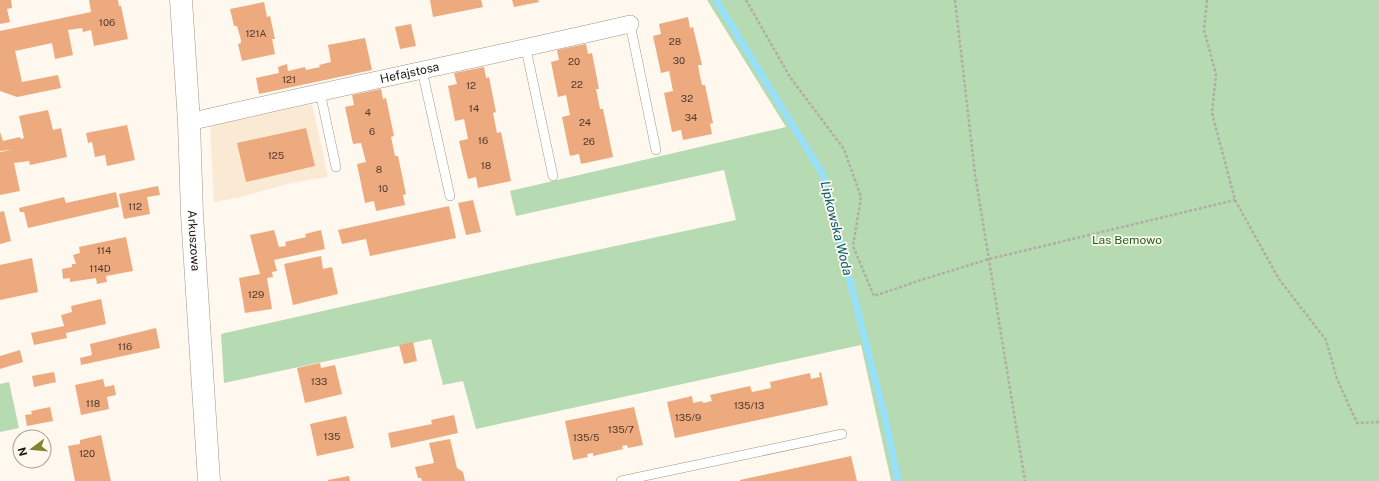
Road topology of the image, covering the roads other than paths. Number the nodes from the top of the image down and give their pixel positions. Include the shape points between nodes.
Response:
1 (184, 1) edge
2 (630, 24) joint
3 (526, 48) junction
4 (422, 70) junction
5 (320, 92) junction
6 (189, 122) junction
7 (656, 150) dead end
8 (336, 167) dead end
9 (553, 176) dead end
10 (450, 196) dead end
11 (842, 434) dead end
12 (209, 481) edge
13 (622, 481) edge

1 - 6 main road, Arkuszowa
2 - 3 street, Hefajstosa
2 - 7 lane
3 - 4 street, Hefajstosa
3 - 9 lane
4 - 5 street, Hefajstosa
4 - 10 lane
5 - 6 street, Hefajstosa
5 - 8 lane
6 - 12 main road, Arkuszowa via 192,214
11 - 13 lane

